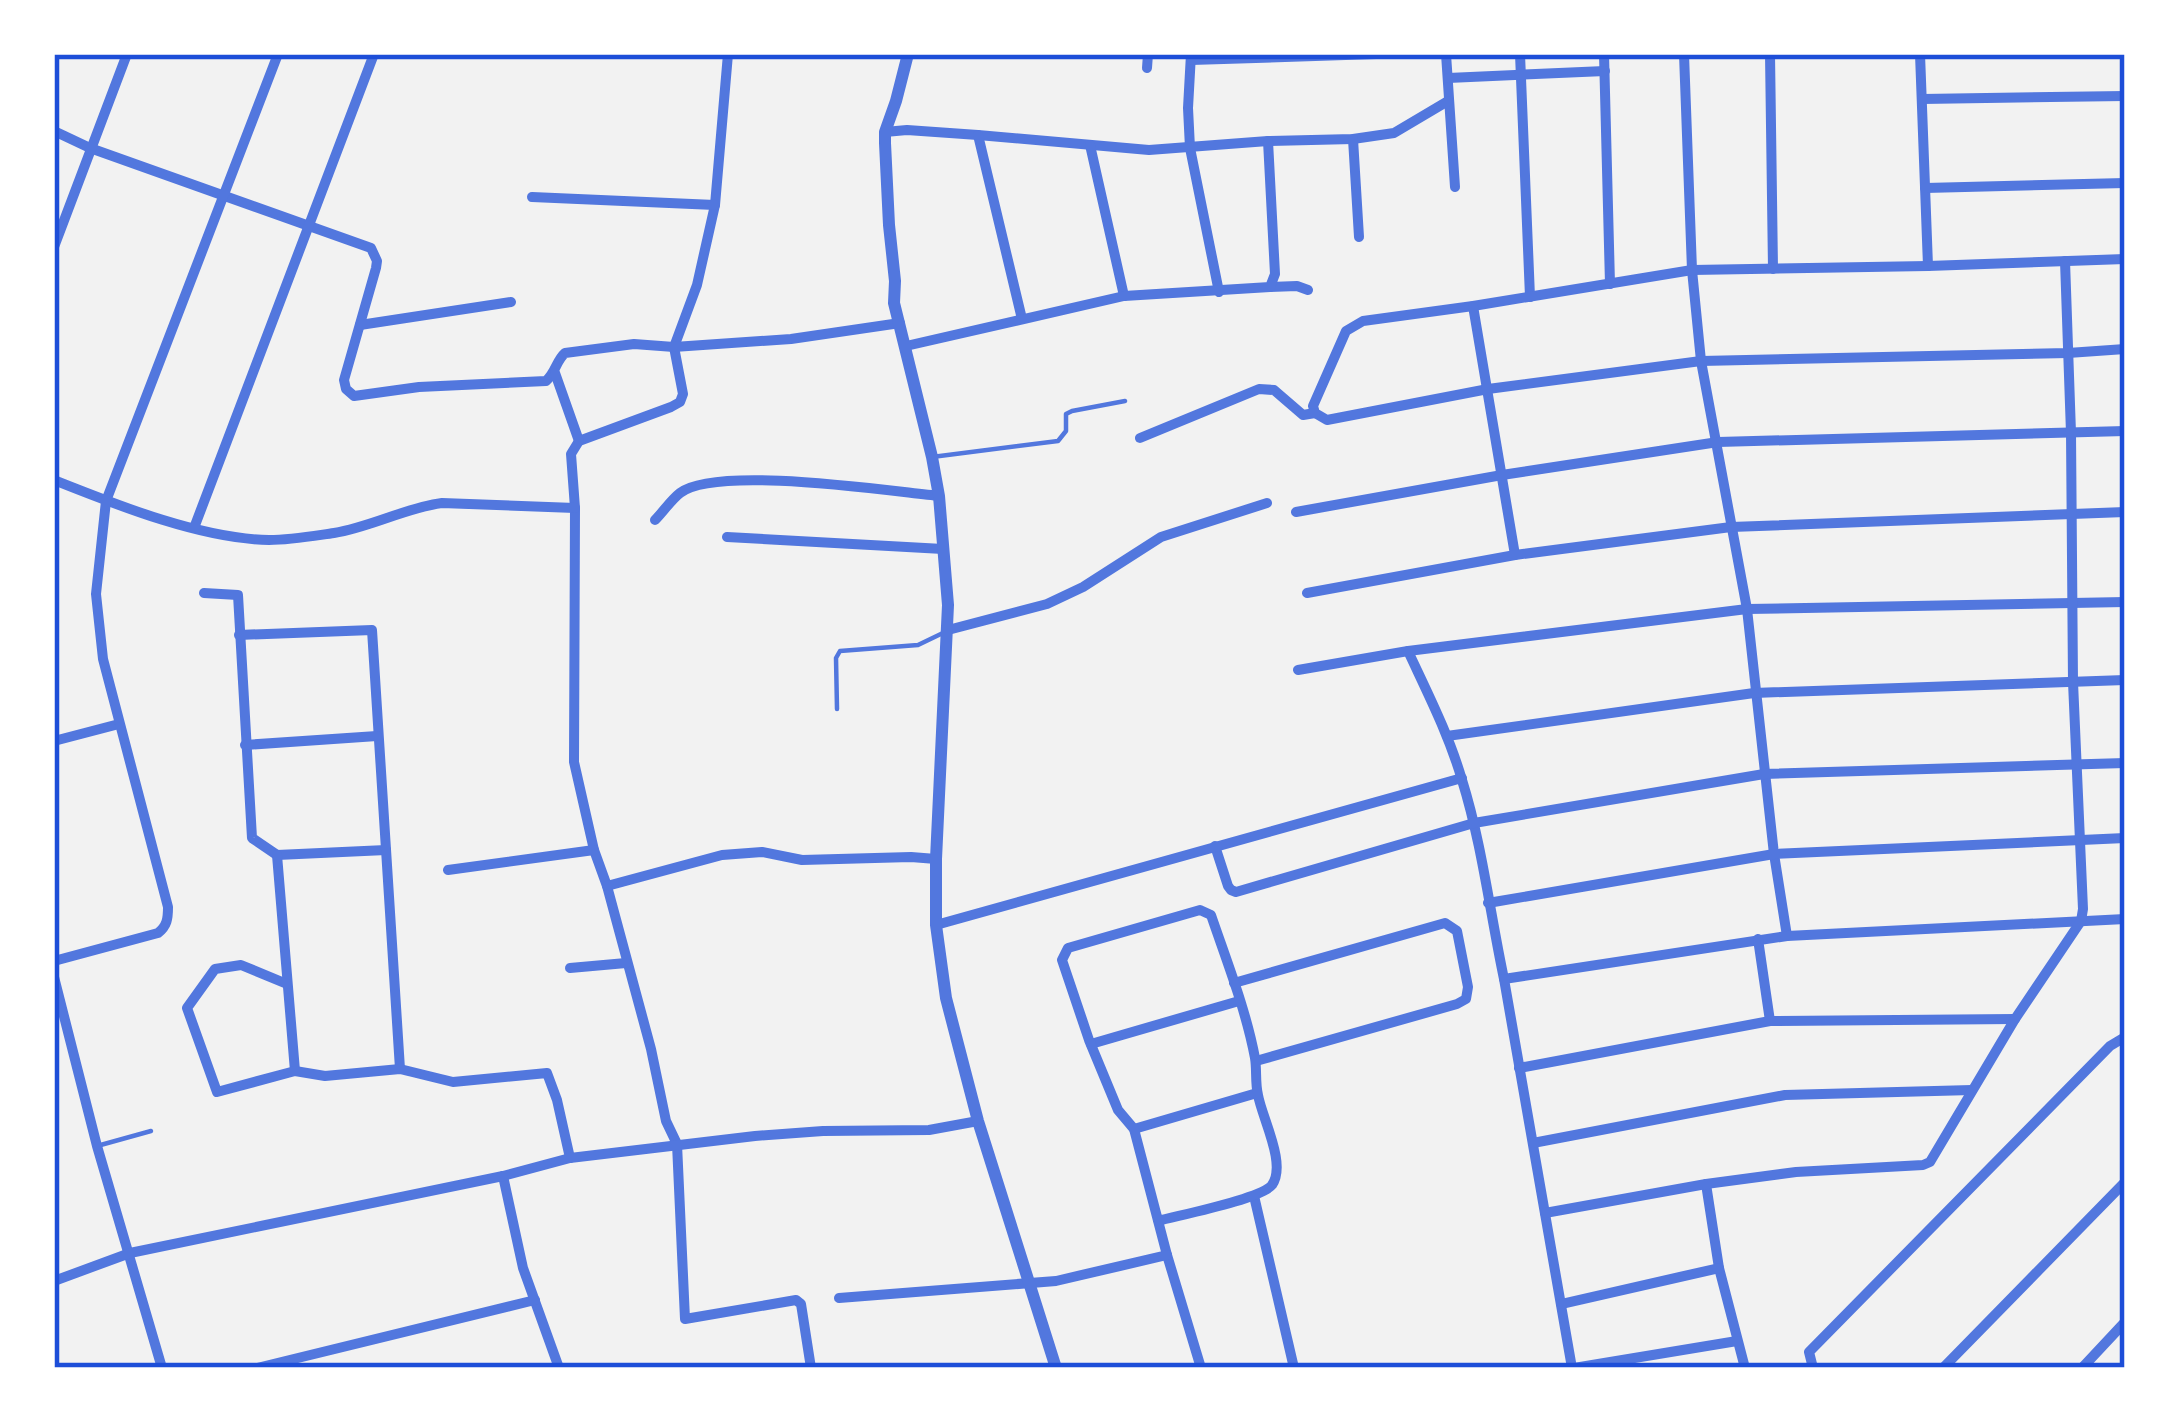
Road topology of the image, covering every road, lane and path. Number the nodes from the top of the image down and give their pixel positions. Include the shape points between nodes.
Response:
1 (127, 54) edge
2 (278, 54) edge
3 (374, 54) edge
4 (728, 54) edge
5 (908, 54) edge
6 (1148, 54) edge
7 (1376, 54) edge
8 (1446, 54) edge
9 (1520, 54) edge
10 (1604, 54) edge
11 (1684, 54) edge
12 (1770, 54) edge
13 (1920, 54) edge
14 (1191, 57) edge
15 (1147, 68) dead end
16 (1605, 71) junction
17 (1521, 74) junction
18 (1448, 78) junction
19 (2125, 95) edge
20 (1922, 99) junction
21 (1448, 101) junction
22 (54, 131) edge
23 (885, 132) junction
24 (978, 135) junction
25 (1353, 139) junction
26 (1268, 141) junction
27 (1090, 145) junction
28 (90, 148) junction
29 (1190, 148) junction
30 (2125, 183) edge
31 (1455, 187) dead end
32 (1925, 188) junction
33 (224, 194) junction
34 (532, 197) dead end
35 (716, 205) junction
36 (307, 226) junction
37 (1359, 237) dead end
38 (54, 247) edge
39 (2125, 259) edge
40 (2066, 261) junction
41 (1928, 266) junction
42 (1773, 268) junction
43 (1692, 270) junction
44 (1610, 284) junction
45 (1270, 287) junction
46 (1308, 290) dead end
47 (1219, 292) junction
48 (1124, 296) junction
49 (1530, 297) junction
50 (511, 302) dead end
51 (1473, 306) junction
52 (1022, 319) junction
53 (900, 323) junction
54 (360, 325) junction
55 (906, 346) junction
56 (674, 347) junction
57 (2125, 350) edge
58 (2068, 353) junction
59 (1701, 361) junction
60 (555, 373) junction
61 (1488, 389) junction
62 (1125, 401) dead end
63 (1315, 413) junction
64 (2125, 431) edge
65 (2071, 433) junction
66 (1140, 438) dead end
67 (579, 441) junction
68 (1718, 442) junction
69 (932, 457) junction
70 (1502, 475) junction
71 (54, 480) edge
72 (939, 496) junction
73 (106, 501) junction
74 (1267, 503) dead end
75 (575, 508) junction
76 (1296, 512) dead end
77 (2125, 512) edge
78 (2071, 514) junction
79 (655, 520) dead end
80 (1731, 527) junction
81 (194, 528) junction
82 (727, 537) dead end
83 (943, 549) junction
84 (1515, 555) junction
85 (204, 593) dead end
86 (1307, 593) dead end
87 (2125, 602) edge
88 (2072, 604) junction
89 (1747, 609) junction
90 (948, 630) junction
91 (239, 635) junction
92 (1408, 651) junction
93 (1298, 670) dead end
94 (2125, 680) edge
95 (2073, 682) junction
96 (1754, 693) junction
97 (837, 709) dead end
98 (119, 724) junction
99 (377, 736) junction
100 (1448, 736) junction
101 (54, 741) edge
102 (245, 746) junction
103 (2125, 763) edge
104 (2076, 765) junction
105 (1764, 774) junction
106 (1462, 778) junction
107 (1474, 823) junction
108 (2080, 838) junction
109 (2125, 838) edge
110 (1215, 846) junction
111 (386, 850) junction
112 (593, 850) junction
113 (1774, 854) junction
114 (277, 855) junction
115 (936, 859) junction
116 (448, 870) dead end
117 (607, 886) junction
118 (1488, 904) junction
119 (2125, 919) edge
120 (2081, 921) junction
121 (936, 925) junction
122 (1787, 936) junction
123 (1759, 940) junction
124 (54, 961) edge
125 (626, 963) junction
126 (570, 968) dead end
127 (54, 977) edge
128 (1504, 979) junction
129 (1234, 983) junction
130 (287, 984) junction
131 (1239, 1000) junction
132 (2015, 1019) junction
133 (1771, 1021) junction
134 (2125, 1036) edge
135 (1091, 1044) junction
136 (1256, 1061) junction
137 (1520, 1068) junction
138 (400, 1069) junction
139 (295, 1071) junction
140 (1972, 1090) junction
141 (1257, 1093) junction
142 (978, 1121) junction
143 (1134, 1129) junction
144 (152, 1131) dead end
145 (1533, 1143) junction
146 (677, 1144) junction
147 (97, 1146) junction
148 (570, 1158) junction
149 (503, 1176) junction
150 (2125, 1182) edge
151 (1706, 1184) junction
152 (1254, 1196) junction
153 (1545, 1213) junction
154 (1158, 1220) junction
155 (130, 1253) junction
156 (1167, 1255) junction
157 (1719, 1268) junction
158 (54, 1281) edge
159 (1030, 1282) junction
160 (839, 1298) dead end
161 (535, 1300) junction
162 (1561, 1304) junction
163 (2125, 1322) edge
164 (1737, 1341) junction
165 (162, 1368) edge
166 (257, 1368) edge
167 (559, 1368) edge
168 (811, 1368) edge
169 (1056, 1368) edge
170 (1201, 1368) edge
171 (1294, 1368) edge
172 (1573, 1368) edge
173 (1745, 1368) edge
174 (1813, 1368) edge
175 (1942, 1368) edge
176 (2082, 1368) edge

1 - 28 street
2 - 33 street
3 - 36 street
4 - 35 street
5 - 23 street
6 - 15 street
7 - 14 street
8 - 18 street
9 - 17 street
10 - 16 street
11 - 43 street
12 - 42 street
13 - 20 street
14 - 29 street
16 - 17 street
16 - 44 street
17 - 18 street
17 - 49 street
18 - 21 street
19 - 20 street
20 - 32 street
21 - 25 street via 1394,133
21 - 31 street
22 - 28 street
23 - 24 street
23 - 53 street
24 - 27 street
24 - 52 street
25 - 26 street
25 - 37 street
26 - 29 street
26 - 45 street
27 - 29 street
27 - 48 street
28 - 33 street
28 - 38 street
29 - 47 street
30 - 32 street
32 - 41 street
33 - 36 street
33 - 73 street
34 - 35 street
35 - 56 street
36 - 54 street via 374,254
36 - 81 street
39 - 40 street
40 - 41 street
40 - 58 street
41 - 42 street
42 - 43 street
43 - 44 street
43 - 59 street
44 - 49 street
45 - 46 street
45 - 47 street
47 - 48 street
48 - 52 street
49 - 51 street
50 - 54 street
51 - 61 street
51 - 63 street via 1353,326 1314,399
52 - 55 street
53 - 55 street
53 - 56 street
54 - 60 street via 344,380 354,396 546,381
55 - 69 street
56 - 60 street via 566,353
56 - 67 street via 680,402
57 - 58 street
58 - 59 street
58 - 65 street
59 - 61 street
59 - 68 street
60 - 67 street
61 - 63 street via 1327,420
61 - 70 street
62 - 69 lane via 1066,414 1058,441
63 - 66 street via 1303,415 1274,390 1259,389
64 - 65 street
65 - 68 street
65 - 78 street
67 - 75 street via 571,454
68 - 70 street
68 - 80 street
69 - 72 street
70 - 76 street
70 - 84 street
71 - 73 street
72 - 79 street via 722,480 680,493
72 - 83 street
73 - 81 street
73 - 98 street via 96,594
74 - 90 street via 1161,537 1047,604
75 - 81 street via 442,503 356,529 284,539
75 - 112 street via 574,762
77 - 78 street
78 - 80 street
78 - 88 street
80 - 84 street
80 - 89 street
82 - 83 street
83 - 90 street
84 - 86 street
85 - 91 street via 238,596
87 - 88 street
88 - 89 street
88 - 95 street
89 - 92 street
89 - 96 street
90 - 97 lane via 918,645 840,650
90 - 115 street
91 - 99 street via 372,630
91 - 102 street
92 - 93 street
92 - 100 street
94 - 95 street
95 - 96 street
95 - 104 street
96 - 100 street
96 - 105 street
98 - 101 street
98 - 124 street via 168,908 166,927
99 - 102 street
99 - 111 street
100 - 106 street
102 - 114 street via 252,838
103 - 104 street
104 - 105 street
104 - 108 street
105 - 107 street
105 - 113 street
106 - 107 street
106 - 110 street
107 - 110 street via 1236,892
107 - 118 street
108 - 109 street
108 - 113 street
108 - 120 street
110 - 121 street
111 - 114 street
111 - 138 street
112 - 116 street
112 - 117 street
113 - 118 street
113 - 122 street
114 - 130 street
115 - 117 street via 802,860 762,852
115 - 121 street
117 - 125 street
118 - 128 street
119 - 120 street
120 - 122 street
120 - 132 street
121 - 142 street
122 - 123 street
123 - 128 street
123 - 133 street
125 - 126 street
125 - 146 street
127 - 147 street
128 - 137 street
129 - 131 street
129 - 135 street via 1211,915 1200,910 1068,948 1063,969
129 - 136 street via 1445,922 1457,931 1466,999
130 - 139 street
130 - 139 street via 242,965 215,969 187,1008 217,1092
131 - 135 street
131 - 136 street
132 - 133 street
132 - 140 street
133 - 137 street
134 - 174 street via 1809,1352
135 - 143 street
136 - 141 street
137 - 145 street
138 - 139 street
138 - 148 street via 453,1082 547,1073
140 - 145 street via 1785,1095
140 - 151 street via 1923,1165
141 - 143 street
141 - 152 street via 1277,1176
142 - 146 street
142 - 159 street
143 - 154 street
144 - 147 lane
145 - 153 street
146 - 148 street
146 - 168 street via 685,1319 796,1300
147 - 155 street
148 - 149 street
149 - 155 street
149 - 161 street
150 - 175 street
151 - 153 street
151 - 157 street
152 - 154 street
152 - 171 street
153 - 162 street
154 - 156 street
155 - 158 street
155 - 165 street
156 - 159 street
156 - 170 street
157 - 162 street
157 - 164 street
159 - 160 street
159 - 169 street
161 - 166 street
161 - 167 street
162 - 172 street
163 - 176 street
164 - 172 street
164 - 173 street

